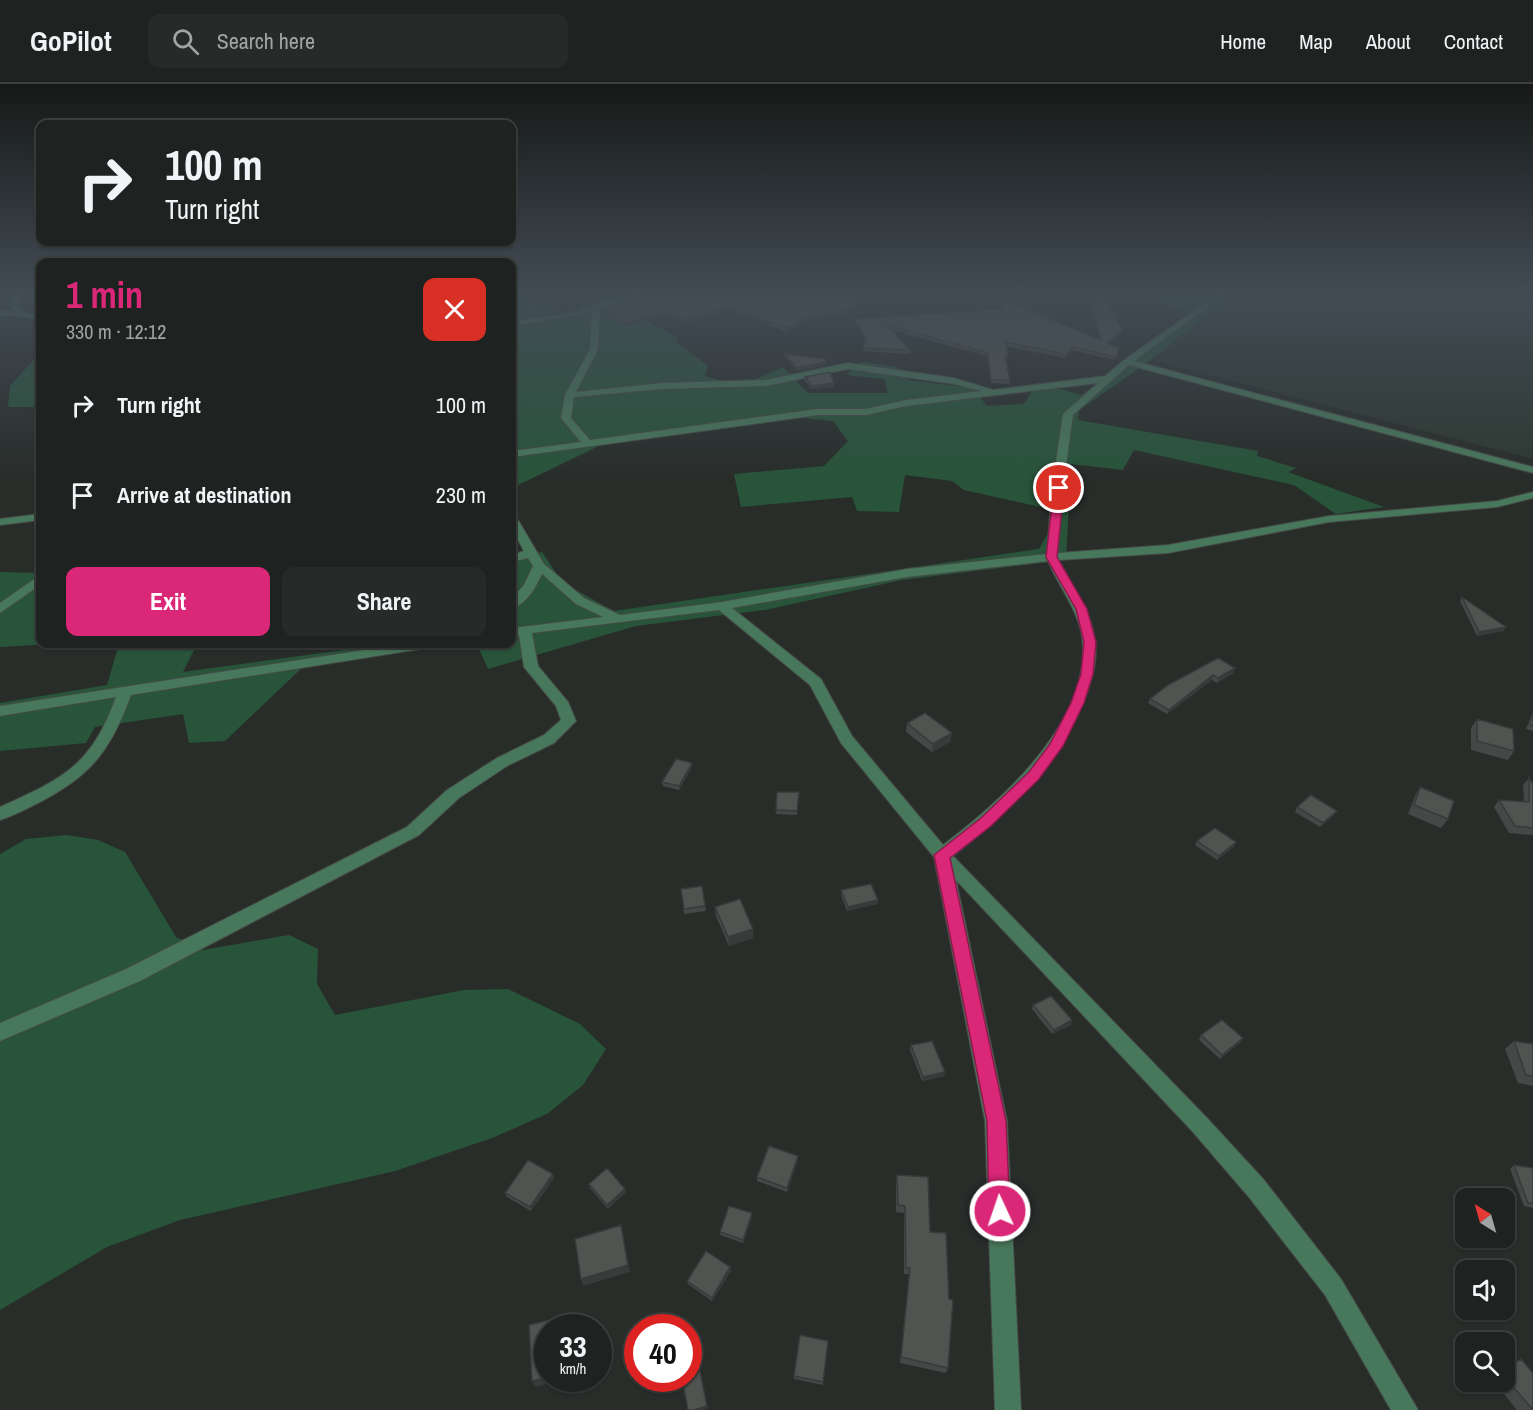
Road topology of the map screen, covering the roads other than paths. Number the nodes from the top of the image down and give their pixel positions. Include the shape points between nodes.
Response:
1 (590, 356) edge
2 (1136, 356) edge
3 (1127, 362) junction
4 (1106, 379) junction
5 (997, 392) junction
6 (570, 395) junction
7 (588, 444) junction
8 (516, 453) edge
9 (1533, 470) edge
10 (1533, 495) edge
11 (36, 518) edge
12 (0, 522) edge
13 (516, 527) edge
14 (531, 553) junction
15 (1052, 557) junction
16 (516, 558) edge
17 (539, 566) junction
18 (36, 582) edge
19 (516, 600) edge
20 (722, 606) junction
21 (0, 609) edge
22 (617, 618) junction
23 (518, 631) edge
24 (400, 648) edge
25 (126, 690) junction
26 (0, 711) edge
27 (0, 814) edge
28 (942, 855) junction
29 (0, 1032) edge
30 (1008, 1410) edge
31 (1405, 1410) edge

1 - 6 street
2 - 3 street
3 - 4 street
3 - 9 street
4 - 5 street
4 - 15 street via 1066,420
5 - 6 street via 954,381 848,366 766,383 662,386
5 - 7 street via 866,412 818,412
6 - 7 street via 566,418
7 - 8 street
10 - 15 street via 1497,504 1329,519 1168,549
11 - 12 street
13 - 14 street
14 - 16 street
14 - 17 street
15 - 20 street via 907,573
15 - 28 street via 1081,609 1090,642 1087,674 1077,703 1056,746 1034,776 986,822
17 - 19 street via 530,588
17 - 22 street via 580,601
18 - 21 street
20 - 22 street
20 - 28 street via 816,682 846,738
22 - 23 street
23 - 29 street via 531,667 563,705 568,721 549,739 502,762 453,794 413,831 133,975
24 - 25 street
25 - 26 street
25 - 27 street via 102,745 80,771
28 - 30 street via 996,1121
28 - 31 street via 1256,1188 1333,1287

